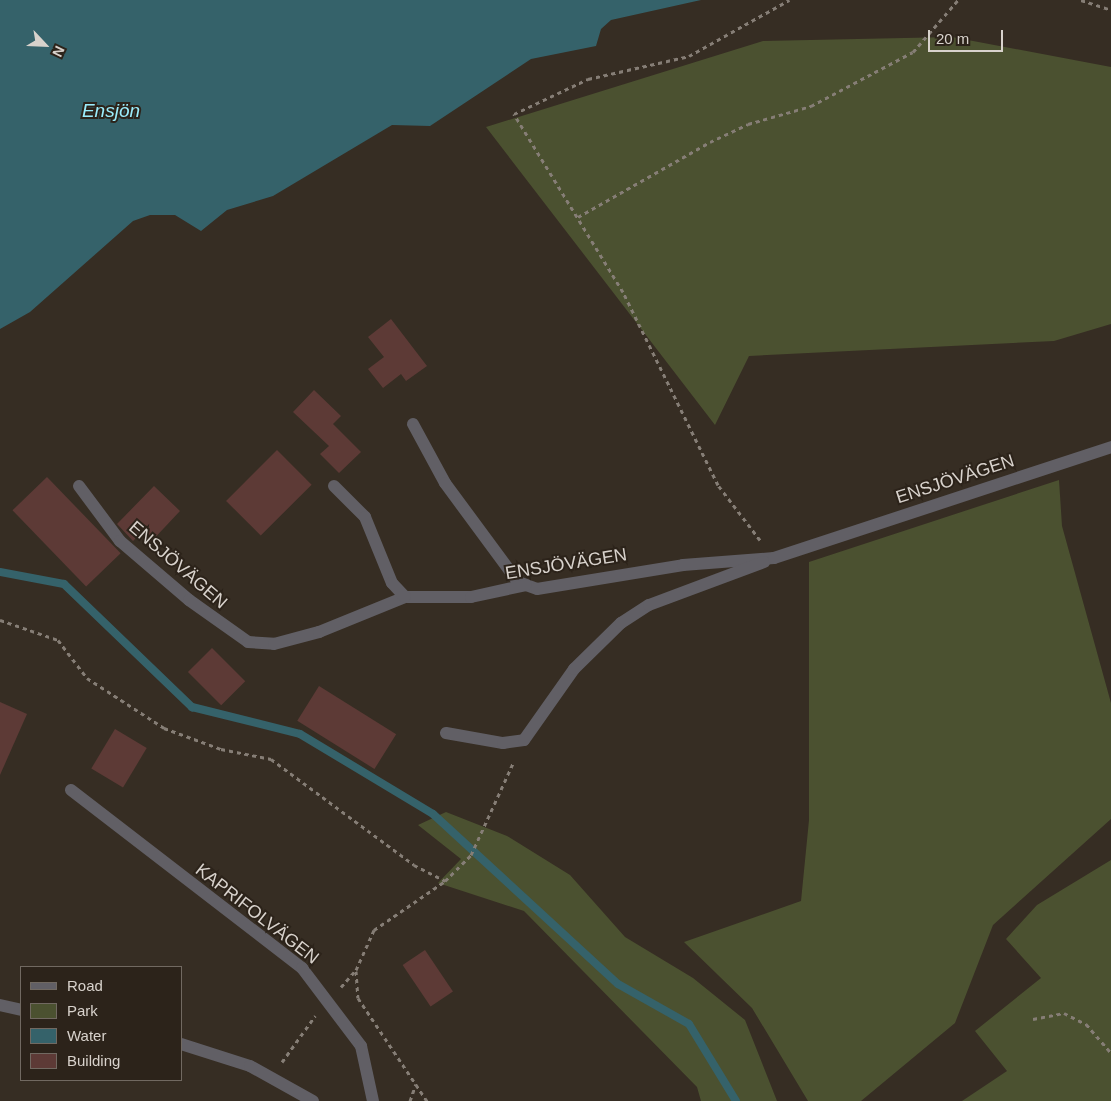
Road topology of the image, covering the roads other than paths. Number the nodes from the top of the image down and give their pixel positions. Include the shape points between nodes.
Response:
1 (413, 424) dead end
2 (1111, 448) edge
3 (79, 486) dead end
4 (334, 486) dead end
5 (774, 558) junction
6 (526, 585) junction
7 (405, 597) junction
8 (446, 733) dead end
9 (70, 790) dead end
10 (0, 1005) edge
11 (20, 1010) edge
12 (182, 1044) edge
13 (313, 1101) edge
14 (373, 1101) edge

1 - 6 street via 445,483 518,582
2 - 5 street, ENSJÖVÄGEN
3 - 7 street, ENSJÖVÄGEN via 120,541 189,600 248,642 274,644 319,632
4 - 7 street via 365,518 392,583
5 - 6 street, ENSJÖVÄGEN via 684,565 537,589
5 - 8 street via 649,605 621,623 574,670 524,740 503,743
6 - 7 street, ENSJÖVÄGEN via 471,597
9 - 14 street, KAPRIFOLVÄGEN via 302,968 361,1046
10 - 11 street
12 - 13 street via 272,1076

